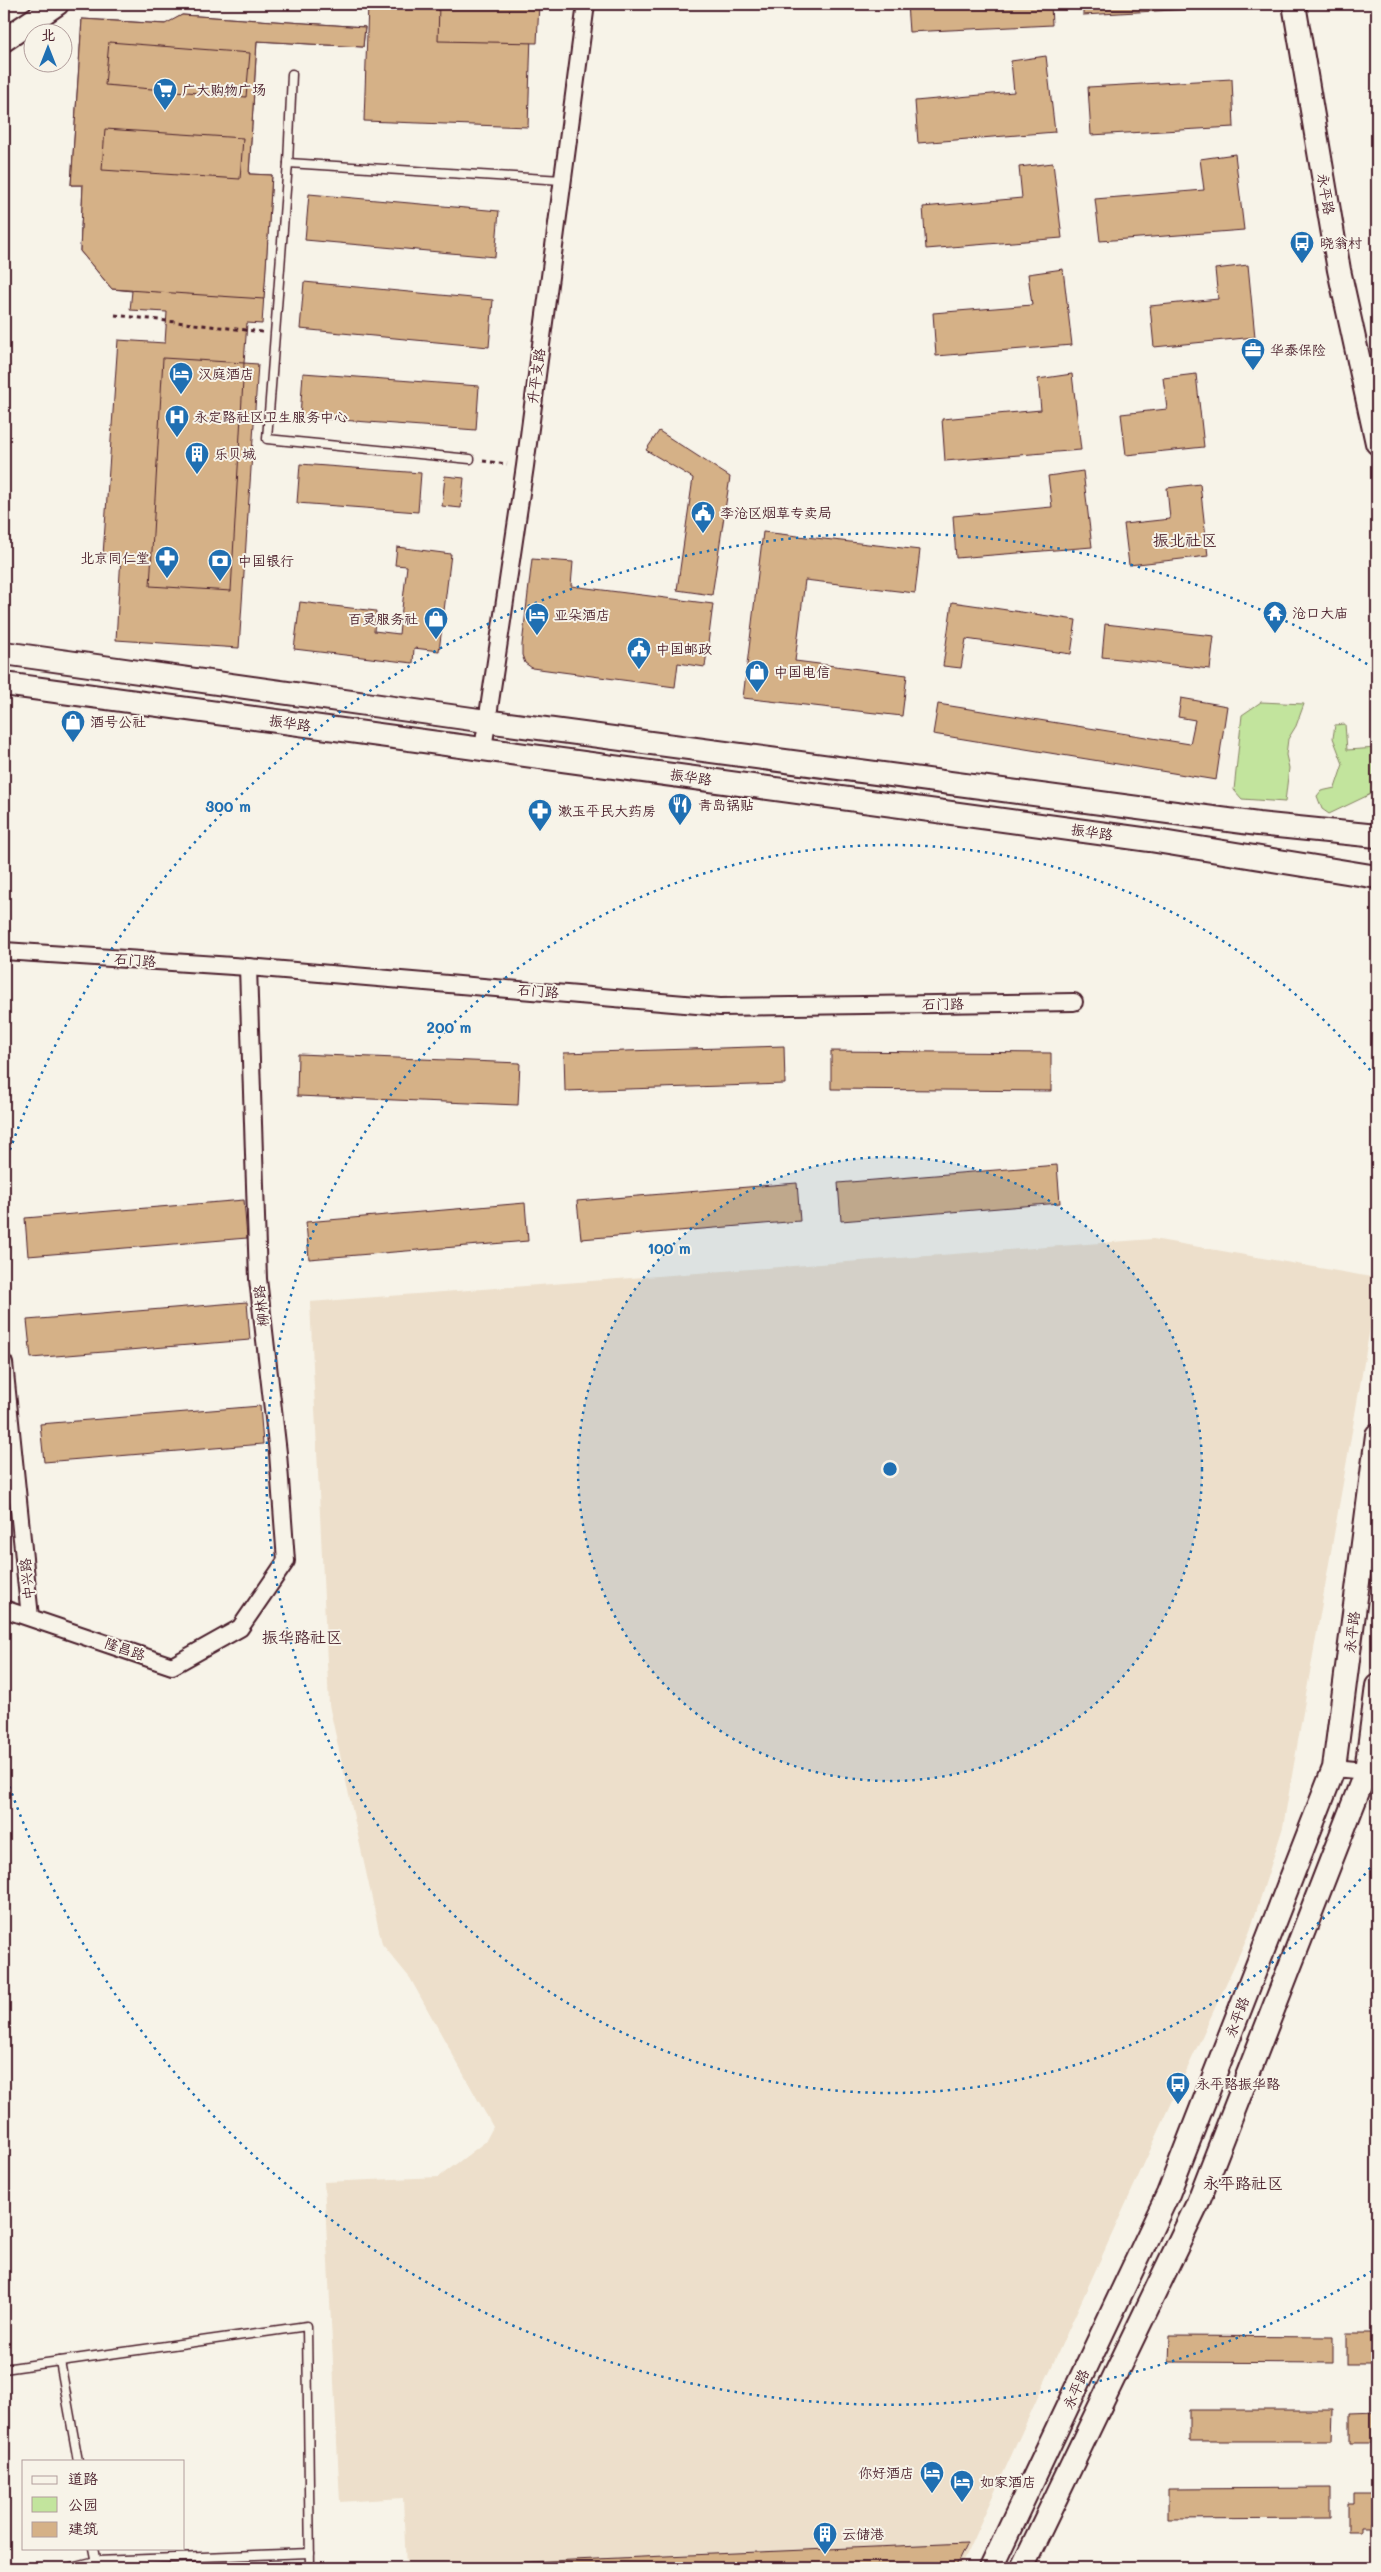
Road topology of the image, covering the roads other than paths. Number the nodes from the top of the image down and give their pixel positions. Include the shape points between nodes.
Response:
1 (57, 4) edge
2 (586, 4) edge
3 (1294, 4) edge
4 (4, 40) edge
5 (292, 74) dead end
6 (288, 163) junction
7 (562, 180) junction
8 (1377, 443) edge
9 (470, 459) road end
10 (4, 653) edge
11 (4, 684) edge
12 (486, 721) junction
13 (483, 749) junction
14 (1377, 823) edge
15 (1368, 835) edge
16 (1377, 877) edge
17 (4, 951) edge
18 (248, 967) junction
19 (1074, 1002) dead end
20 (4, 1363) edge
21 (1377, 1435) edge
22 (4, 1609) edge
23 (30, 1617) junction
24 (240, 1628) joint
25 (1377, 1686) edge
26 (1334, 1768) junction
27 (1372, 1773) edge
28 (60, 2361) junction
29 (4, 2369) edge
30 (78, 2460) edge
31 (93, 2550) edge
32 (310, 2553) junction
33 (96, 2564) edge
34 (68, 2568) edge
35 (310, 2568) edge
36 (991, 2568) edge
37 (1022, 2568) edge

1 - 4 main road
2 - 7 street, 升平支路
3 - 8 main road, 永平路 via 1339,270
5 - 6 lane
6 - 7 lane
6 - 9 lane via 267,439
7 - 12 street, 升平支路
10 - 12 main road, 振华路
11 - 13 main road, 振华路
12 - 13 street, 升平支路
12 - 15 main road, 振华路 via 1258,824
13 - 16 main road, 振华路 via 1150,840
14 - 15 main road
17 - 18 street, 石门路
18 - 19 street, 石门路 via 720,1006
18 - 24 street, 柳林路 via 258,1279 278,1453 286,1561
20 - 23 street, 中兴路
21 - 26 main road, 永平路
22 - 23 street, 隆昌路
23 - 24 street, 隆昌路 via 172,1666
25 - 27 main road, 永平路
26 - 27 street
26 - 36 main road, 永平路 via 1168,2194
27 - 37 main road, 永平路 via 1197,2205
28 - 29 lane
28 - 30 lane
28 - 32 lane via 307,2326
31 - 33 lane
32 - 33 lane
32 - 35 lane
33 - 34 lane

